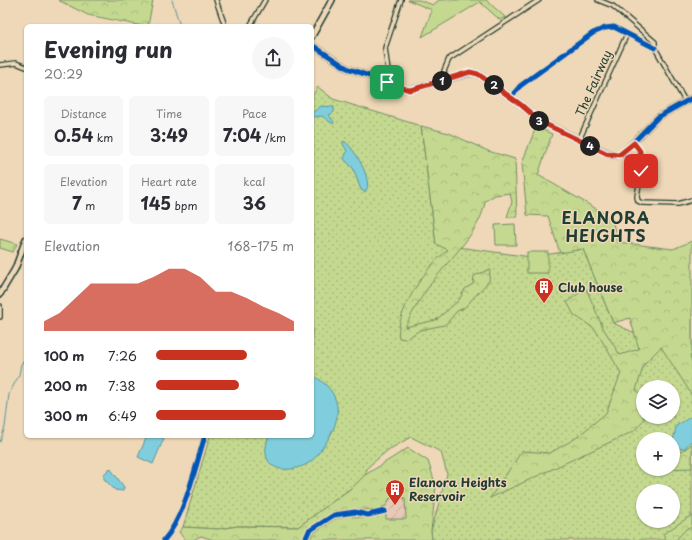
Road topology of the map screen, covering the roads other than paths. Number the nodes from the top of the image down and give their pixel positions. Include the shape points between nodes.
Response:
1 (216, 0) edge
2 (265, 0) edge
3 (332, 0) edge
4 (401, 0) edge
5 (539, 0) edge
6 (598, 0) edge
7 (223, 24) edge
8 (251, 24) edge
9 (314, 32) edge
10 (627, 34) junction
11 (314, 45) edge
12 (655, 48) junction
13 (0, 65) edge
14 (24, 66) edge
15 (446, 80) junction
16 (387, 82) junction
17 (511, 97) junction
18 (692, 98) edge
19 (685, 101) junction
20 (579, 140) junction
21 (634, 143) junction
22 (692, 200) edge
23 (24, 244) edge
24 (0, 294) edge
25 (0, 306) edge
26 (0, 317) edge
27 (203, 438) edge
28 (386, 511) dead end
29 (164, 540) edge
30 (305, 540) edge

1 - 7 street
2 - 8 street
3 - 9 street
4 - 16 street via 385,48
5 - 15 street via 449,59 444,71
6 - 12 street via 613,6 630,19 655,42
10 - 12 street
10 - 17 street via 614,27 593,33 520,86
10 - 20 street, The Fairway
11 - 16 street via 347,68
12 - 19 street
13 - 14 street via 16,63
15 - 16 street via 409,90
15 - 17 street via 470,72 478,74
17 - 20 street via 541,122
18 - 19 street
19 - 21 street via 658,118
20 - 21 street via 614,156 624,153
21 - 22 street via 640,151 641,160 638,201 678,204
23 - 24 street
25 - 26 street
27 - 29 street via 180,512 171,532
28 - 30 street via 368,515 355,512 334,515 309,532

